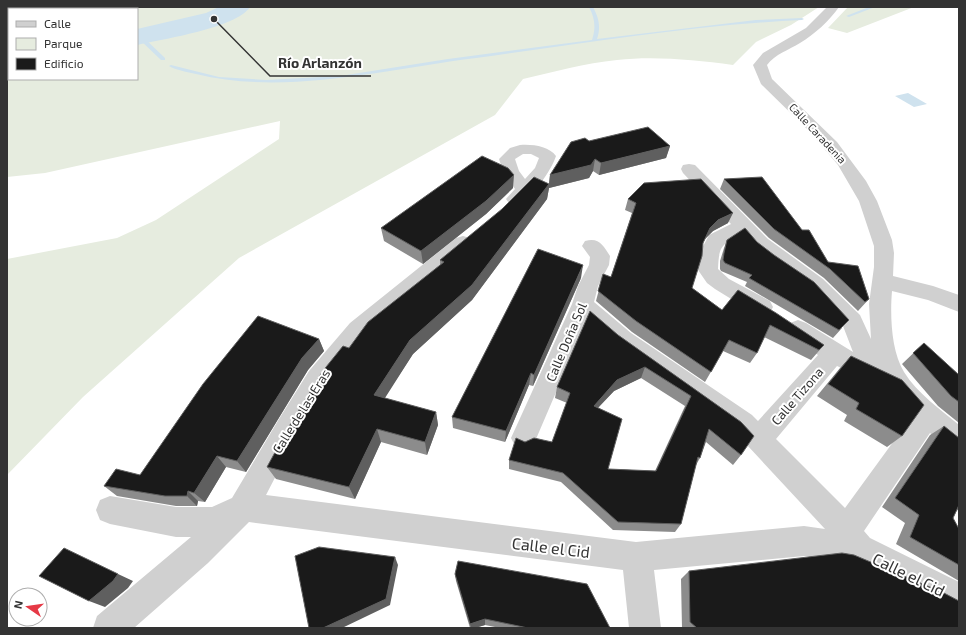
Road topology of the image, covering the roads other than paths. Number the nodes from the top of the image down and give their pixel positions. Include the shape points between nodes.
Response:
1 (833, 7) edge
2 (689, 169) dead end
3 (524, 190) edge
4 (499, 214) edge
5 (743, 225) junction
6 (482, 228) edge
7 (592, 246) dead end
8 (884, 281) junction
9 (583, 304) junction
10 (959, 304) edge
11 (834, 353) junction
12 (898, 385) junction
13 (928, 415) junction
14 (524, 438) dead end
15 (760, 438) junction
16 (959, 441) edge
17 (244, 507) junction
18 (110, 510) dead end
19 (853, 540) junction
20 (636, 557) junction
21 (959, 599) edge
22 (109, 628) edge
23 (645, 628) edge

1 - 8 street, Calle Caradenia via 802,37 764,58 760,65 766,81 815,127 847,164 873,211 884,246
2 - 5 street, Calle Caradenia
3 - 4 street
5 - 11 street via 716,240 709,254 708,270 722,284
5 - 12 street, Calle Caradenia via 777,257 816,284 852,321 868,359
6 - 17 street, Calle de las Eras via 358,329 318,378
7 - 9 street, Calle Doña Sol via 600,256 599,265 588,286
8 - 10 street
8 - 12 street, Calle Caradenia via 880,304 882,337 888,364
9 - 14 street, Calle Doña Sol
9 - 15 street, Calle el Cid via 623,339 743,423
11 - 12 street
11 - 15 street, Calle Tizona
12 - 13 street, Calle Caradenia
13 - 16 street, Calle Caradenia
13 - 19 street
15 - 19 street, Calle el Cid
17 - 18 street via 213,522 176,522
17 - 20 street, Calle el Cid
17 - 22 street, Calle de las Eras
19 - 20 street, Calle el Cid via 804,541
19 - 21 street, Calle el Cid
20 - 23 street

